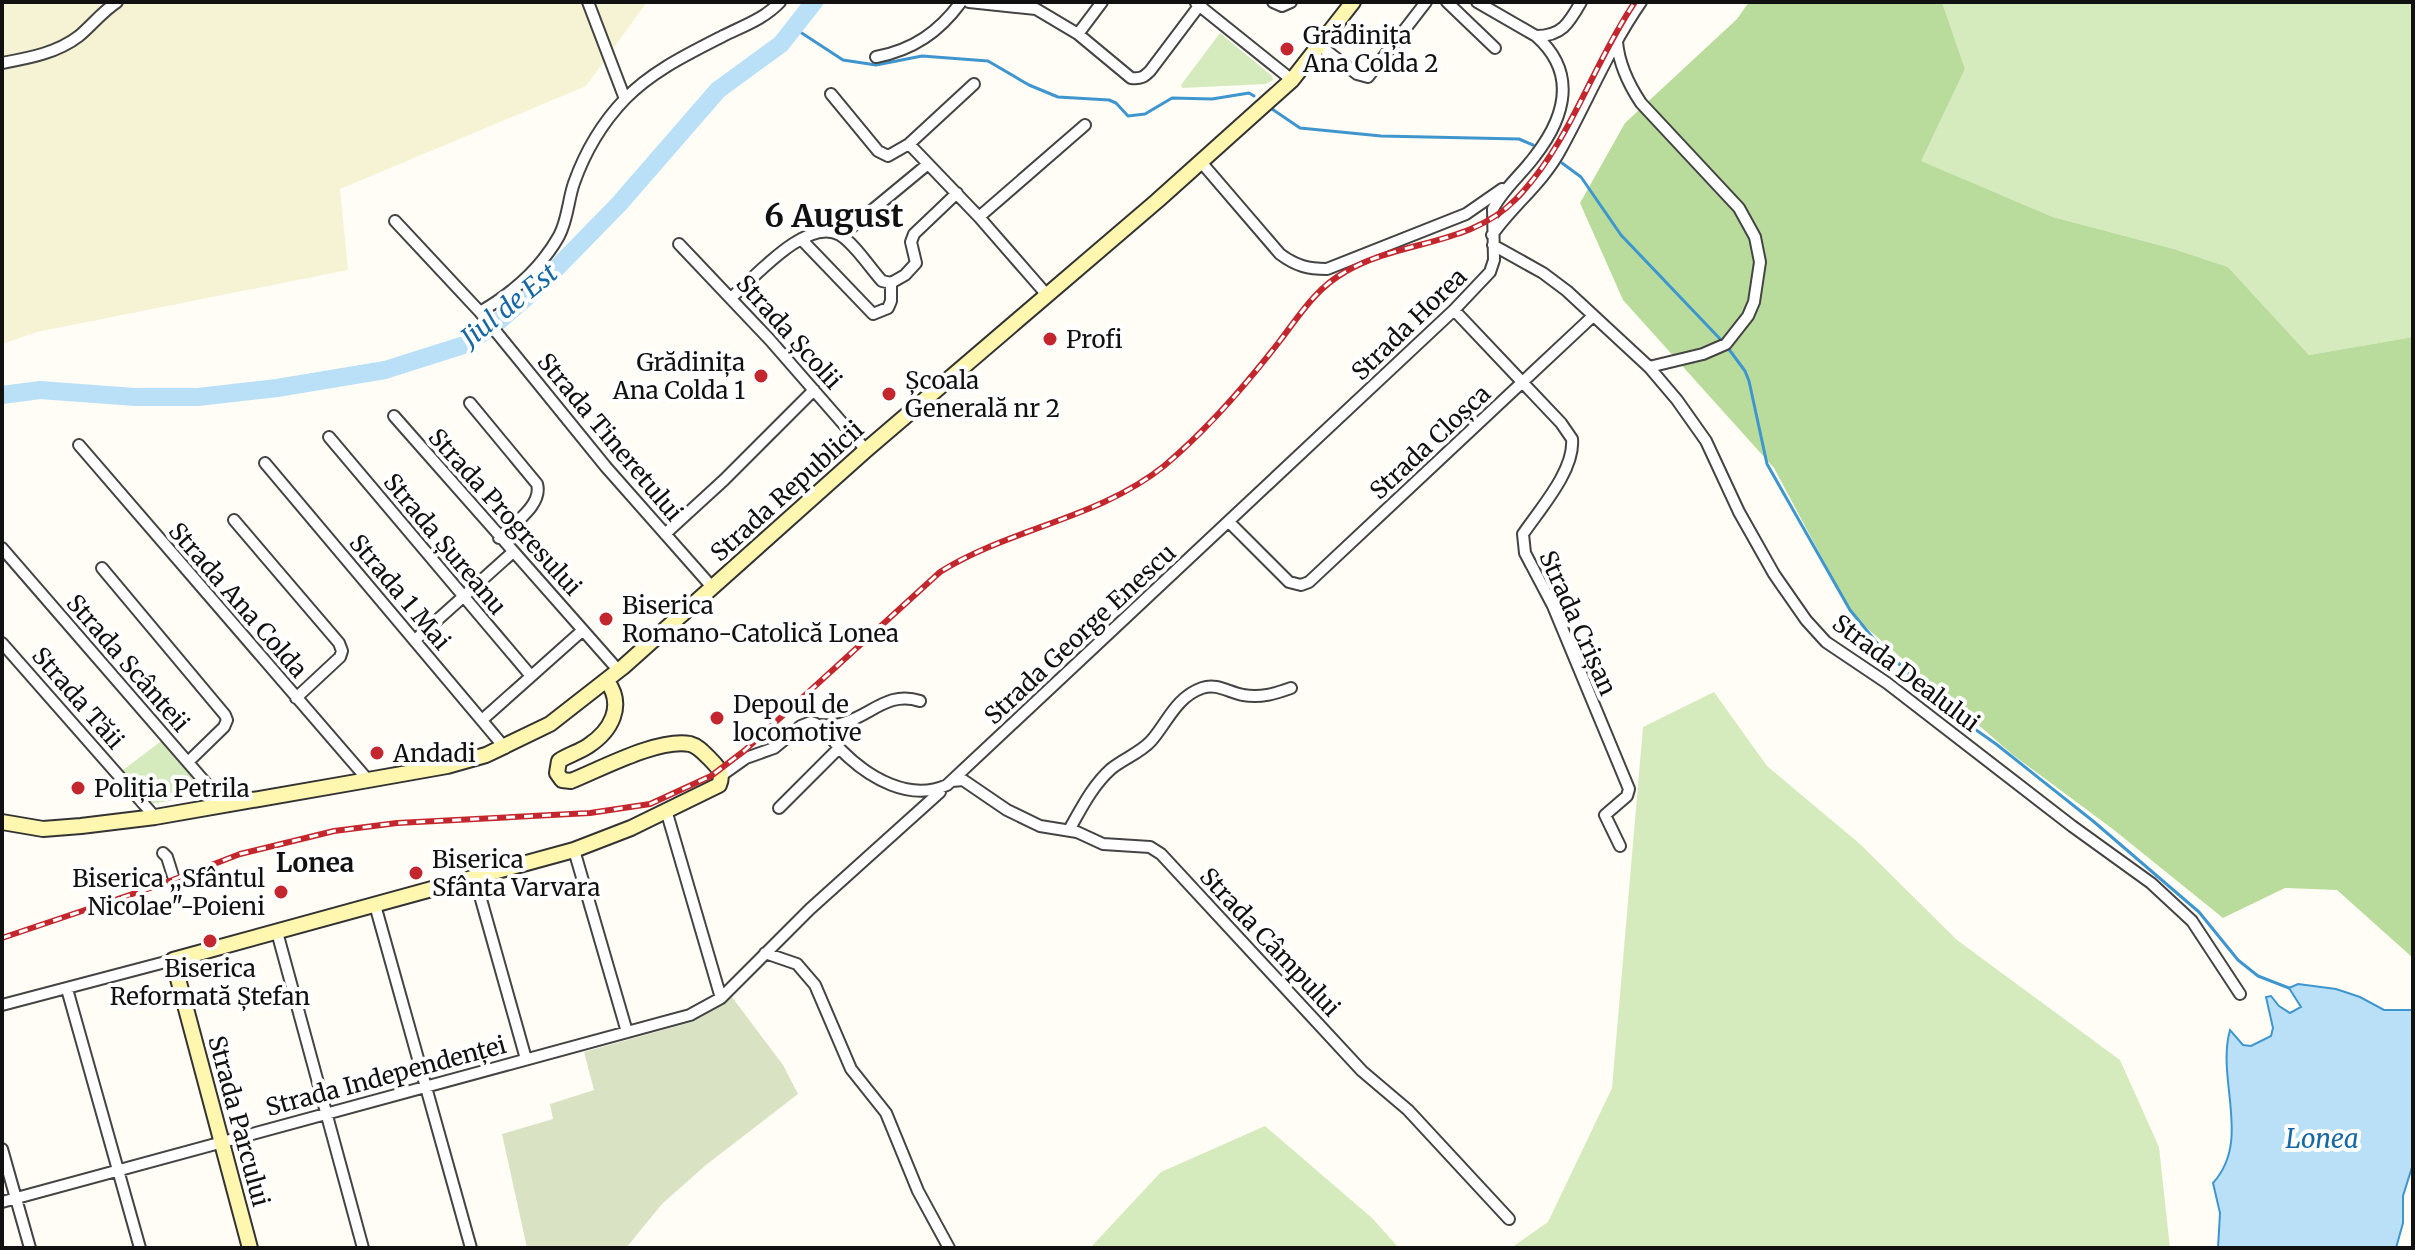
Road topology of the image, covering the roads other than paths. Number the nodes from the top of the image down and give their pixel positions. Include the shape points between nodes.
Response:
1 (117, 2) edge
2 (588, 2) edge
3 (780, 2) edge
4 (961, 2) edge
5 (969, 2) edge
6 (1102, 2) edge
7 (1273, 2) edge
8 (1290, 2) edge
9 (1353, 2) edge
10 (1426, 2) edge
11 (1447, 2) edge
12 (1477, 2) edge
13 (1581, 2) edge
14 (1641, 2) edge
15 (1198, 3) edge
16 (1078, 34) junction
17 (1536, 36) junction
18 (1617, 42) junction
19 (1319, 45) junction
20 (1495, 48) dead end
21 (876, 57) dead end
22 (2, 63) edge
23 (1292, 80) junction
24 (974, 84) dead end
25 (831, 94) dead end
26 (625, 99) junction
27 (1085, 125) dead end
28 (909, 144) junction
29 (1201, 162) junction
30 (928, 164) junction
31 (1517, 179) junction
32 (957, 193) junction
33 (979, 217) junction
34 (395, 221) dead end
35 (842, 235) junction
36 (801, 239) junction
37 (1492, 240) junction
38 (679, 244) dead end
39 (891, 283) junction
40 (1047, 295) junction
41 (731, 298) junction
42 (1454, 310) junction
43 (482, 314) junction
44 (1593, 316) junction
45 (1649, 367) junction
46 (1522, 384) junction
47 (814, 390) junction
48 (470, 403) dead end
49 (394, 416) dead end
50 (329, 437) dead end
51 (79, 445) dead end
52 (866, 450) junction
53 (265, 463) dead end
54 (234, 520) dead end
55 (1229, 522) junction
56 (665, 534) junction
57 (499, 538) junction
58 (2, 548) edge
59 (513, 552) junction
60 (102, 568) dead end
61 (712, 587) junction
62 (463, 598) junction
63 (583, 630) junction
64 (415, 640) junction
65 (2, 643) edge
66 (619, 671) junction
67 (531, 676) junction
68 (607, 681) junction
69 (1291, 688) dead end
70 (296, 698) junction
71 (920, 701) dead end
72 (482, 720) junction
73 (820, 725) junction
74 (505, 748) junction
75 (839, 748) junction
76 (188, 762) junction
77 (722, 775) junction
78 (368, 780) junction
79 (952, 780) junction
80 (224, 804) junction
81 (779, 808) dead end
82 (666, 810) junction
83 (155, 817) junction
84 (2, 822) edge
85 (1069, 830) junction
86 (1620, 846) dead end
87 (574, 850) junction
88 (163, 853) dead end
89 (173, 876) dead end
90 (475, 878) junction
91 (375, 905) junction
92 (277, 932) junction
93 (765, 953) junction
94 (173, 960) junction
95 (67, 989) junction
96 (725, 994) junction
97 (2240, 994) dead end
98 (2, 1005) edge
99 (627, 1032) junction
100 (526, 1059) junction
101 (426, 1087) junction
102 (326, 1114) junction
103 (222, 1142) junction
104 (2, 1149) edge
105 (118, 1169) junction
106 (15, 1198) junction
107 (2, 1202) edge
108 (1509, 1219) dead end
109 (30, 1248) edge
110 (140, 1248) edge
111 (250, 1248) edge
112 (363, 1248) edge
113 (471, 1248) edge
114 (949, 1248) edge

1 - 22 street via 78,37 47,54
2 - 26 street
3 - 26 street via 761,19 656,73
4 - 21 street via 923,41
5 - 16 street via 1036,9
6 - 16 street
7 - 8 street
9 - 19 main road, Strada Republicii
10 - 19 street via 1368,77
11 - 20 street
12 - 17 street
13 - 17 street via 1569,24 1557,33
14 - 18 street
15 - 16 street via 1150,71 1138,79
15 - 23 street
17 - 31 street, Strada Horea via 1563,73 1563,100 1538,153
18 - 37 street via 1561,150
18 - 45 street via 1629,84 1641,103 1739,208 1755,237 1760,262 1748,316 1724,344
19 - 23 main road, Strada Republicii
23 - 29 main road, Strada Republicii
24 - 28 street
25 - 28 street via 884,155
26 - 43 street via 584,158 552,246 523,280
27 - 33 street
28 - 30 street
29 - 31 street via 1280,254 1309,269 1327,269 1466,214
29 - 40 main road, Strada Republicii
30 - 32 street
30 - 35 street
31 - 37 street, Strada Horea via 1493,209
32 - 33 street
32 - 39 street via 914,234 916,263
33 - 40 street
34 - 43 street, Strada Tineretului
35 - 36 street via 826,231
35 - 39 street via 882,281
36 - 39 street via 873,314 888,308
36 - 41 street
37 - 42 street, Strada Horea via 1490,272
37 - 44 street, Strada Dealului via 1543,273
38 - 41 street, Strada Școlii
40 - 52 main road, Strada Republicii
41 - 47 street, Strada Școlii
42 - 46 street, Strada Crișan
42 - 55 street, Strada Horea
43 - 56 street, Strada Tineretului
44 - 45 street, Strada Dealului
44 - 46 street, Strada Cloșca
45 - 97 street, Strada Dealului via 1696,424 1774,574 1826,642 2151,883 2192,921
46 - 55 street, Strada Cloșca via 1309,582 1289,582
46 - 86 street, Strada Crișan via 1572,439 1561,477 1522,542 1629,789 1605,815
47 - 52 street, Strada Școlii
47 - 56 street
48 - 57 street via 539,491 535,502
49 - 57 street, Strada Progresului
50 - 62 street, Strada Șureanu
51 - 70 street, Strada Ana Colda
52 - 61 main road, Strada Republicii
53 - 64 street, Strada 1 Mai
54 - 70 street via 342,651
55 - 79 street, Strada George Enescu
56 - 61 street, Strada Tineretului
57 - 59 street, Strada Progresului
58 - 76 street, Strada Scânteii
59 - 62 street
59 - 63 street, Strada Progresului
60 - 76 street via 225,715 224,727
61 - 66 main road, Strada Republicii
62 - 64 street
62 - 67 street, Strada Șureanu
63 - 66 street, Strada Progresului
63 - 67 street
64 - 72 street, Strada 1 Mai
65 - 83 street, Strada Tăii
66 - 68 main road, Strada Republicii
67 - 72 street
68 - 74 main road, Strada Republicii
68 - 77 main road via 616,704 613,718 595,741 559,761 562,780 653,748 682,744 695,746
69 - 85 street via 1271,696 1219,686 1190,694 1151,741 1093,789
70 - 78 street, Strada Ana Colda
71 - 73 street via 896,698 839,725
72 - 74 street, Strada 1 Mai
73 - 75 street
73 - 77 street via 806,723 774,748 746,758
74 - 78 main road, Strada Republicii via 447,766
75 - 79 street via 866,771 907,791 932,792
75 - 81 street
76 - 80 street, Strada Scânteii
77 - 82 main road via 716,787
78 - 80 main road, Strada Republicii
79 - 85 street, Strada Câmpului via 963,780 1032,822
79 - 93 street, Strada George Enescu
80 - 83 main road, Strada Republicii
82 - 87 main road
82 - 96 street
83 - 84 main road, Strada Republicii via 60,829
85 - 108 street, Strada Câmpului via 1103,844 1150,847 1161,854 1362,1071 1408,1110
87 - 90 main road
87 - 99 street
88 - 89 street
90 - 91 main road
90 - 100 street
91 - 92 main road
91 - 101 street
92 - 94 main road
92 - 102 street
93 - 96 street, Strada George Enescu
93 - 114 street via 797,964 815,985 851,1069 886,1113
94 - 95 street
94 - 103 main road, Strada Parcului
95 - 98 street
95 - 105 street
96 - 99 street, Strada Independenței via 690,1015
99 - 100 street, Strada Independenței
100 - 101 street, Strada Independenței
101 - 102 street, Strada Independenței
101 - 113 street
102 - 103 street, Strada Independenței
102 - 112 street
103 - 105 street, Strada Independenței
103 - 111 main road, Strada Parcului
104 - 106 street
105 - 106 street, Strada Independenței
105 - 110 street
106 - 107 street, Strada Independenței
106 - 109 street

